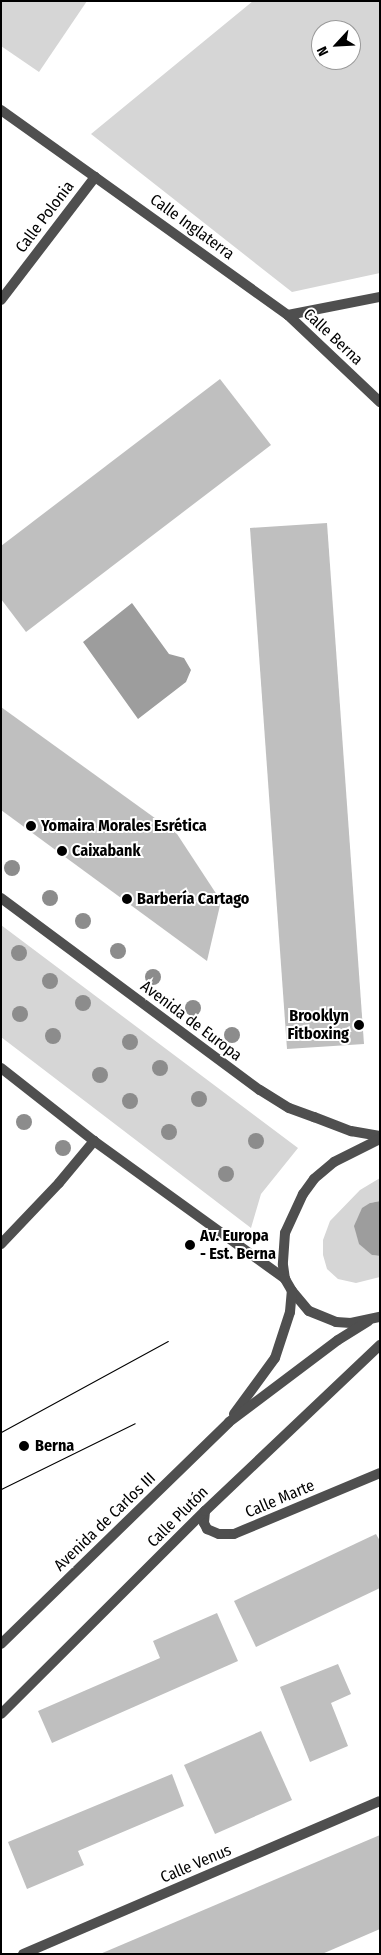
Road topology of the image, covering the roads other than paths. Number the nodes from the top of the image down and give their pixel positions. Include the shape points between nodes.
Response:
1 (1, 110) edge
2 (95, 177) junction
3 (380, 297) edge
4 (1, 300) edge
5 (288, 315) junction
6 (380, 402) edge
7 (1, 898) edge
8 (1, 1068) edge
9 (380, 1138) edge
10 (94, 1141) junction
11 (1, 1244) edge
12 (285, 1279) junction
13 (292, 1291) junction
14 (380, 1317) edge
15 (369, 1320) junction
16 (380, 1345) edge
17 (229, 1422) junction
18 (380, 1473) edge
19 (205, 1511) junction
20 (1, 1644) edge
21 (1, 1714) edge
22 (380, 1801) edge
23 (23, 1954) edge

1 - 2 street, Calle Inglaterra
2 - 4 street, Calle Polonia
2 - 5 street, Calle Inglaterra
3 - 5 street
5 - 6 street, Calle Berna
7 - 9 street, Avenida de Europa via 260,1090 289,1108
8 - 10 street
9 - 12 street via 334,1162 314,1178 303,1194 285,1233
10 - 11 street
10 - 12 street
12 - 13 street
13 - 15 street via 309,1311 322,1318 351,1323
13 - 17 street, Avenida de Carlos III via 287,1326 275,1358
14 - 15 street
15 - 17 street, Avenida de Carlos III
16 - 19 street, Calle Plutón
17 - 20 street, Avenida de Carlos III
18 - 19 street, Calle Marte via 234,1534 219,1534 207,1529
19 - 21 street, Calle Plutón
22 - 23 street, Calle Venus

